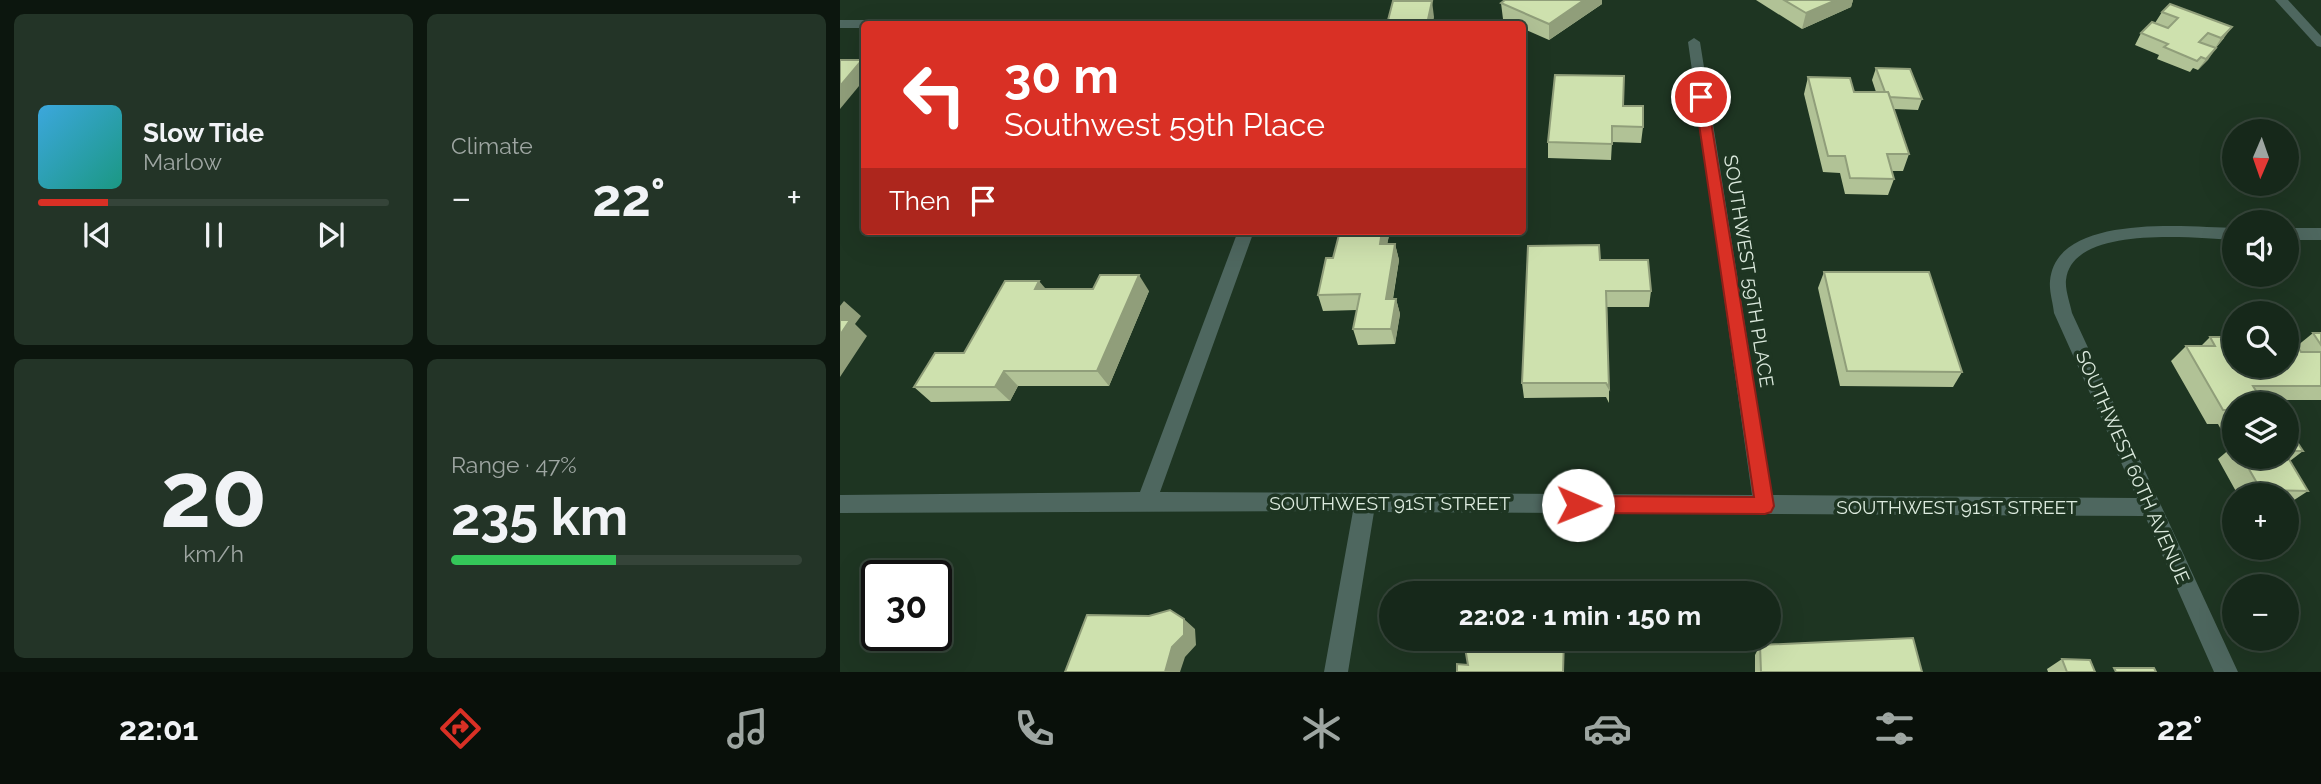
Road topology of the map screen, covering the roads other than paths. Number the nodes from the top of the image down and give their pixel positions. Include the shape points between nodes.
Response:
1 (2281, 0) edge
2 (840, 24) edge
3 (861, 24) edge
4 (1694, 42) dead end
5 (2321, 43) edge
6 (2222, 234) edge
7 (2299, 234) edge
8 (2321, 234) edge
9 (1244, 235) edge
10 (1147, 501) junction
11 (1365, 503) junction
12 (840, 504) edge
13 (1765, 506) junction
14 (2150, 507) junction
15 (1336, 672) edge
16 (2226, 672) edge

1 - 5 street
2 - 3 street
4 - 13 street, SOUTHWEST 59TH PLACE
6 - 14 street, SOUTHWEST 60TH AVENUE via 2094,239 2075,249 2057,271 2057,296
7 - 8 street
9 - 10 street
10 - 11 street, SOUTHWEST 91ST STREET
10 - 12 street, SOUTHWEST 91ST STREET
11 - 13 street, SOUTHWEST 91ST STREET
11 - 15 street
13 - 14 street, SOUTHWEST 91ST STREET
14 - 16 street, SOUTHWEST 60TH AVENUE

